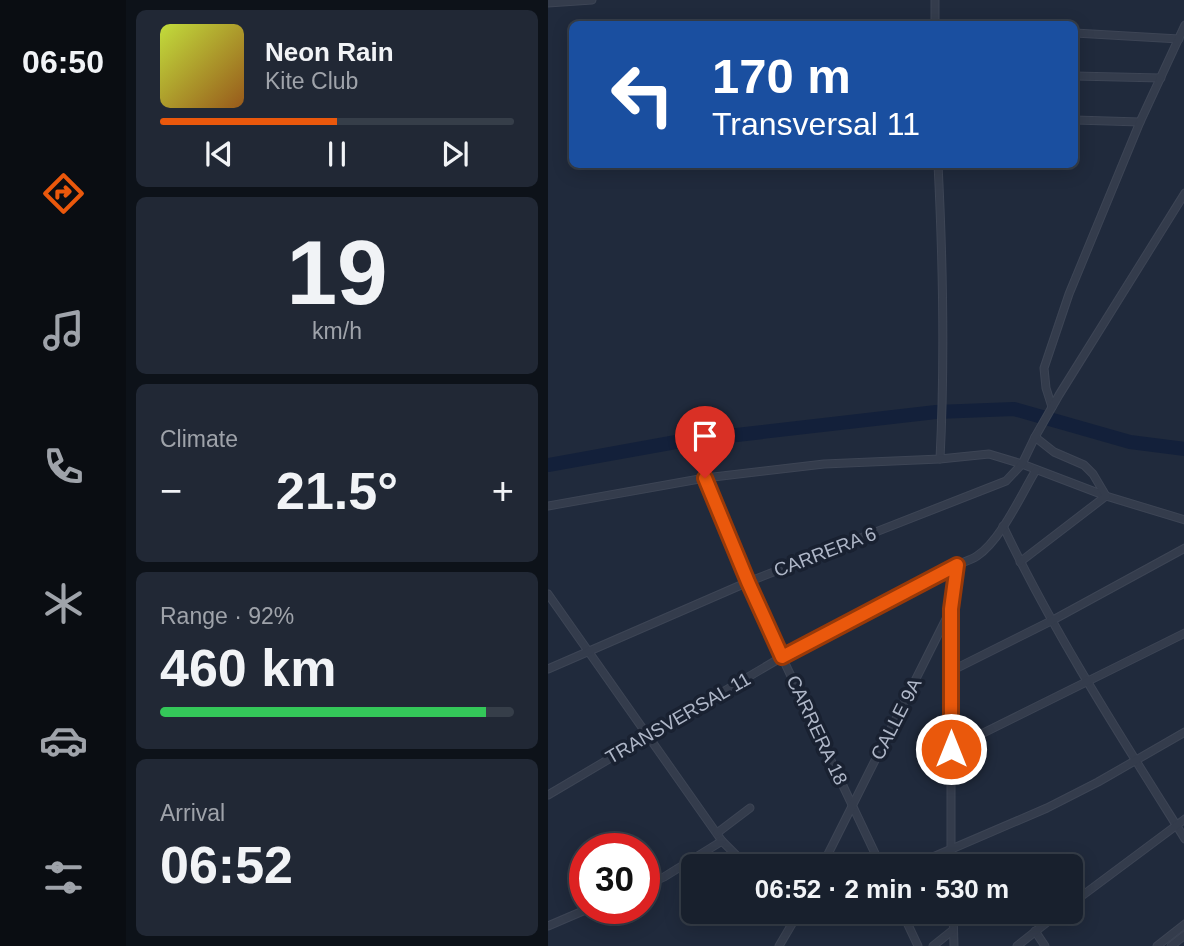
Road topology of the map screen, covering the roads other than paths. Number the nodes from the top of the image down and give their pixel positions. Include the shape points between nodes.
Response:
1 (592, 0) edge
2 (935, 0) edge
3 (548, 3) edge
4 (935, 21) edge
5 (1184, 25) edge
6 (1078, 33) edge
7 (1179, 39) junction
8 (1078, 76) edge
9 (1161, 78) junction
10 (1078, 120) edge
11 (1140, 122) junction
12 (938, 168) edge
13 (1184, 193) edge
14 (1052, 407) junction
15 (1035, 437) junction
16 (940, 459) junction
17 (1022, 464) junction
18 (1036, 470) junction
19 (705, 478) junction
20 (1106, 496) junction
21 (548, 506) edge
22 (1184, 520) edge
23 (1003, 526) junction
24 (1184, 548) edge
25 (1020, 562) junction
26 (957, 565) junction
27 (748, 582) junction
28 (548, 594) edge
29 (951, 609) junction
30 (1053, 620) junction
31 (1184, 633) edge
32 (588, 651) junction
33 (782, 657) junction
34 (548, 669) edge
35 (951, 671) junction
36 (1086, 680) junction
37 (1184, 732) edge
38 (649, 736) junction
39 (951, 749) junction
40 (1135, 760) junction
41 (548, 794) edge
42 (853, 806) junction
43 (750, 808) dead end
44 (1184, 819) edge
45 (1176, 825) junction
46 (717, 833) junction
47 (1184, 839) edge
48 (722, 841) junction
49 (951, 849) junction
50 (736, 854) edge
51 (828, 854) edge
52 (875, 854) edge
53 (940, 854) edge
54 (951, 854) edge
55 (660, 879) edge
56 (1083, 895) edge
57 (569, 917) edge
58 (790, 924) edge
59 (908, 924) edge
60 (953, 924) edge
61 (1044, 924) edge
62 (1184, 924) edge
63 (548, 926) edge
64 (953, 930) junction
65 (1035, 931) junction
66 (1184, 935) edge
67 (779, 946) edge
68 (918, 946) edge
69 (933, 946) edge
70 (954, 946) edge
71 (1018, 946) edge
72 (1045, 946) edge
73 (1157, 946) edge
74 (1171, 946) edge

1 - 3 street
2 - 4 street
5 - 7 street
6 - 7 street
7 - 9 street
8 - 9 street
9 - 11 street
10 - 11 street
11 - 14 street via 1069,294 1044,368
12 - 16 street via 943,377
13 - 14 street
14 - 15 street
15 - 17 street
15 - 20 street via 1054,452 1084,465
16 - 17 street via 990,454
16 - 19 street via 824,464
17 - 18 street
17 - 27 street, CARRERA 6 via 1006,481
18 - 20 street
18 - 23 street, TRANSVERSAL 11
19 - 21 street
19 - 27 street, CARRERA 18
20 - 22 street
20 - 25 street
23 - 25 street
23 - 26 street, TRANSVERSAL 11 via 976,557
24 - 30 street
25 - 30 street
26 - 29 street
26 - 33 street, TRANSVERSAL 11
27 - 32 street, CARRERA 6
27 - 33 street, CARRERA 18
28 - 32 street
29 - 35 street
29 - 42 street, CALLE 9A
30 - 35 street
30 - 36 street
31 - 36 street
32 - 34 street, CARRERA 6
32 - 38 street
33 - 38 street, TRANSVERSAL 11
33 - 42 street, CARRERA 18
35 - 39 street
36 - 39 street
36 - 40 street
37 - 40 street
38 - 41 street, TRANSVERSAL 11
38 - 46 street
39 - 49 street
40 - 45 street
40 - 49 street via 1047,808
42 - 51 street, CALLE 9A
42 - 52 street, CARRERA 18
43 - 46 street
44 - 45 street
45 - 47 street
45 - 56 street
46 - 48 street
48 - 50 street
48 - 55 street
49 - 53 street
49 - 54 street
57 - 63 street
58 - 67 street
59 - 68 street
60 - 64 street
61 - 65 street
62 - 73 street
64 - 69 street
64 - 70 street
65 - 71 street
65 - 72 street
66 - 74 street

